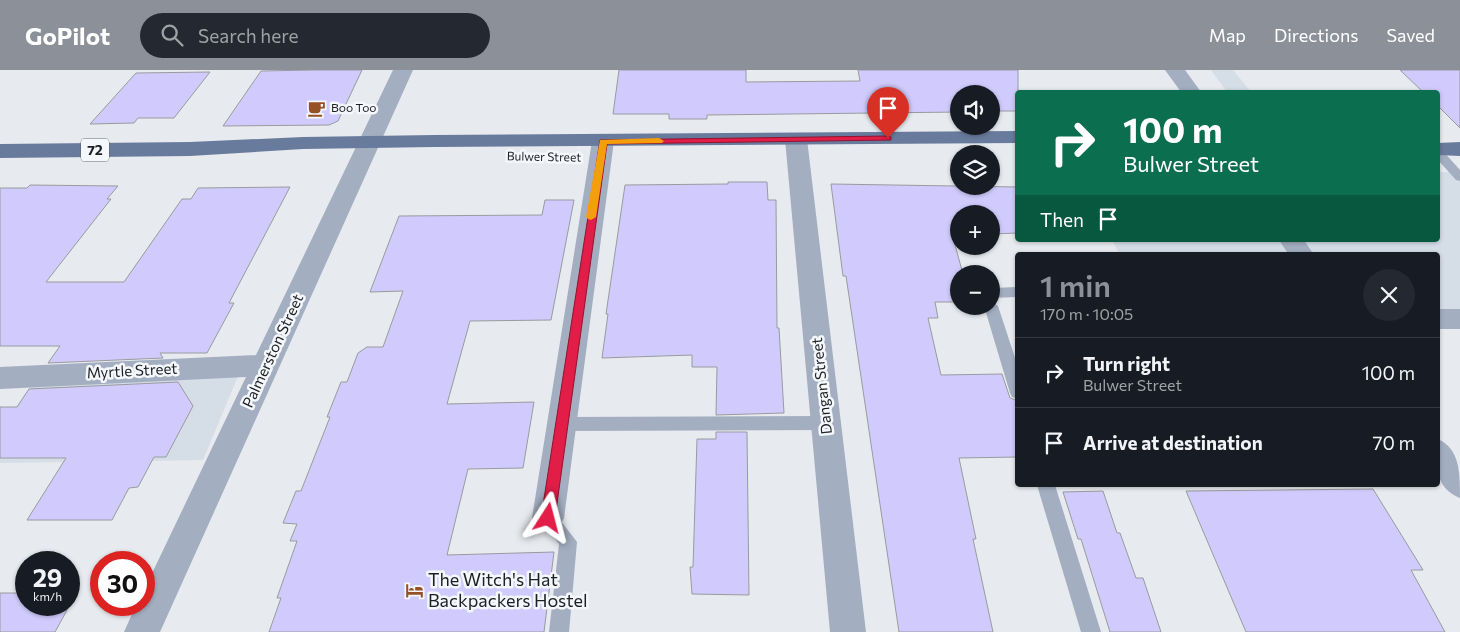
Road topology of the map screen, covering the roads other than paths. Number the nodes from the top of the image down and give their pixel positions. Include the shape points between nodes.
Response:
1 (402, 70) edge
2 (1175, 70) edge
3 (1190, 90) edge
4 (1440, 132) edge
5 (1460, 132) edge
6 (1015, 137) edge
7 (796, 147) junction
8 (1440, 149) edge
9 (1460, 149) edge
10 (366, 150) junction
11 (601, 150) junction
12 (0, 152) edge
13 (1015, 152) edge
14 (1440, 155) edge
15 (1460, 177) edge
16 (1015, 292) edge
17 (1000, 293) edge
18 (994, 315) edge
19 (1440, 319) edge
20 (1460, 319) edge
21 (265, 366) junction
22 (0, 378) edge
23 (1015, 383) edge
24 (826, 423) junction
25 (563, 424) junction
26 (1440, 455) edge
27 (1460, 484) edge
28 (1047, 487) edge
29 (548, 518) joint
30 (142, 632) edge
31 (559, 632) edge
32 (848, 632) edge
33 (1091, 632) edge

1 - 10 street, Palmerston Street
2 - 3 street
4 - 5 main road
6 - 7 main road, Bulwer Street / 72
7 - 11 main road, Bulwer Street / 72
7 - 13 main road, Bulwer Street / 72
7 - 24 street, Dangan Street
8 - 9 main road
10 - 11 main road, Bulwer Street / 72
10 - 12 main road, Bulwer Street / 72 via 295,157 190,149
10 - 21 street, Palmerston Street
11 - 25 street
14 - 15 lane
16 - 17 lane
18 - 23 lane
19 - 20 street
21 - 22 street, Myrtle Street
21 - 30 street, Palmerston Street
24 - 25 lane
24 - 32 street, Dangan Street
25 - 29 street
26 - 27 street
28 - 33 lane
29 - 31 lane via 568,542

